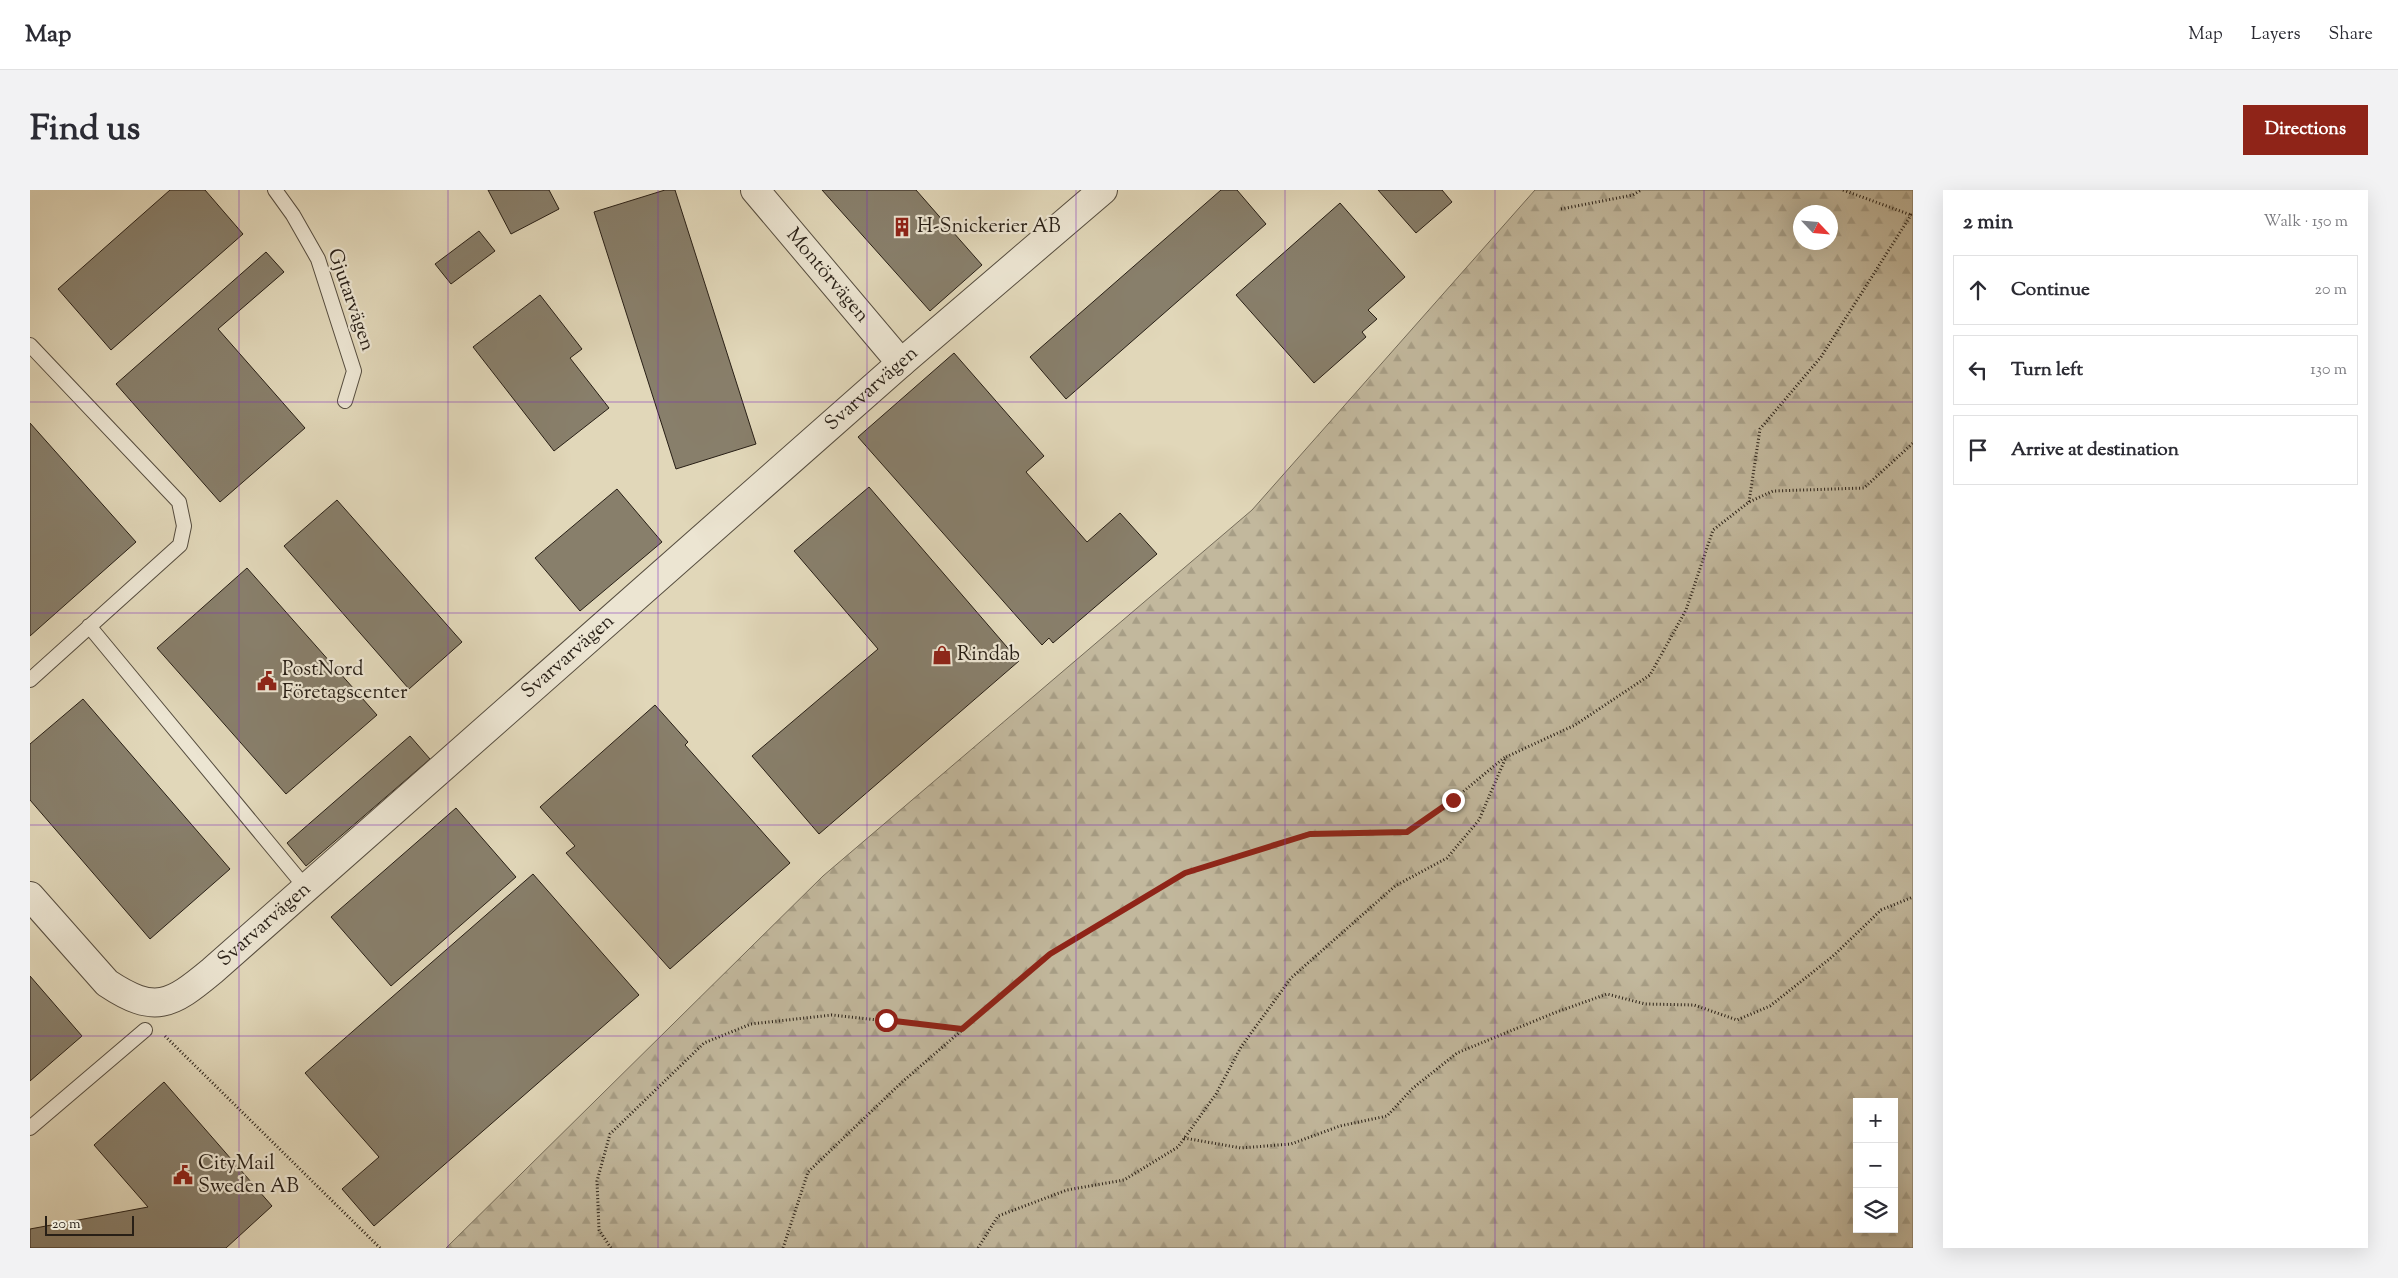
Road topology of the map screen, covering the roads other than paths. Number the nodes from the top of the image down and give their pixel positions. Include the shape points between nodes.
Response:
1 (274, 190) edge
2 (755, 190) edge
3 (1103, 190) edge
4 (30, 345) edge
5 (901, 363) junction
6 (345, 401) dead end
7 (89, 626) junction
8 (30, 680) edge
9 (306, 888) junction
10 (30, 896) edge
11 (145, 1030) dead end
12 (30, 1128) edge

1 - 6 lane, Gjutarvägen via 293,215 318,259 354,371
2 - 5 street, Montörvägen
3 - 5 street, Svarvarvägen
4 - 7 lane via 179,502 184,526 180,545
5 - 9 street, Svarvarvägen
7 - 8 lane
7 - 9 lane
9 - 10 street, Svarvarvägen via 189,989 176,999 160,1003 137,999 107,983
11 - 12 lane

